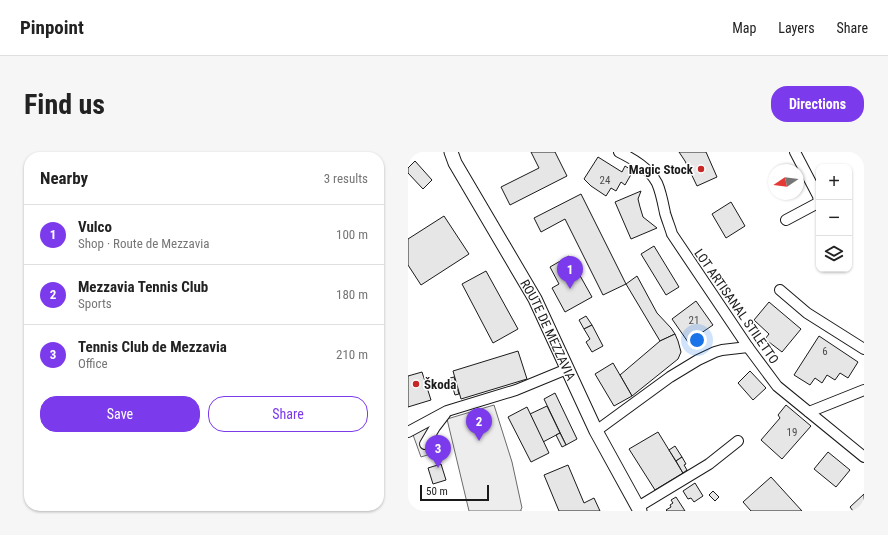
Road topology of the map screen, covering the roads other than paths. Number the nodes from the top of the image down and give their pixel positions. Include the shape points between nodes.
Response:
1 (452, 152) edge
2 (619, 152) edge
3 (795, 152) edge
4 (786, 220) dead end
5 (780, 290) dead end
6 (748, 347) junction
7 (864, 349) edge
8 (567, 369) junction
9 (864, 390) edge
10 (447, 411) junction
11 (809, 412) junction
12 (596, 431) junction
13 (408, 432) edge
14 (738, 441) dead end
15 (425, 444) dead end
16 (864, 457) edge
17 (639, 509) edge

1 - 8 main road, ROUTE DE MEZZAVIA via 535,299
2 - 6 street, LOT ARTISANAL STILETTO via 646,169 656,183 672,234
3 - 4 street via 819,201
5 - 7 street via 807,313
6 - 11 street, LOT ARTISANAL STILETTO via 777,386
6 - 12 street via 722,350 698,360 670,377
8 - 10 street via 516,390
8 - 12 main road, ROUTE DE MEZZAVIA
9 - 11 street
10 - 13 street
10 - 15 street
11 - 16 street, LOT ARTISANAL STILETTO
12 - 17 main road, ROUTE DE MEZZAVIA
14 - 17 street via 709,464

